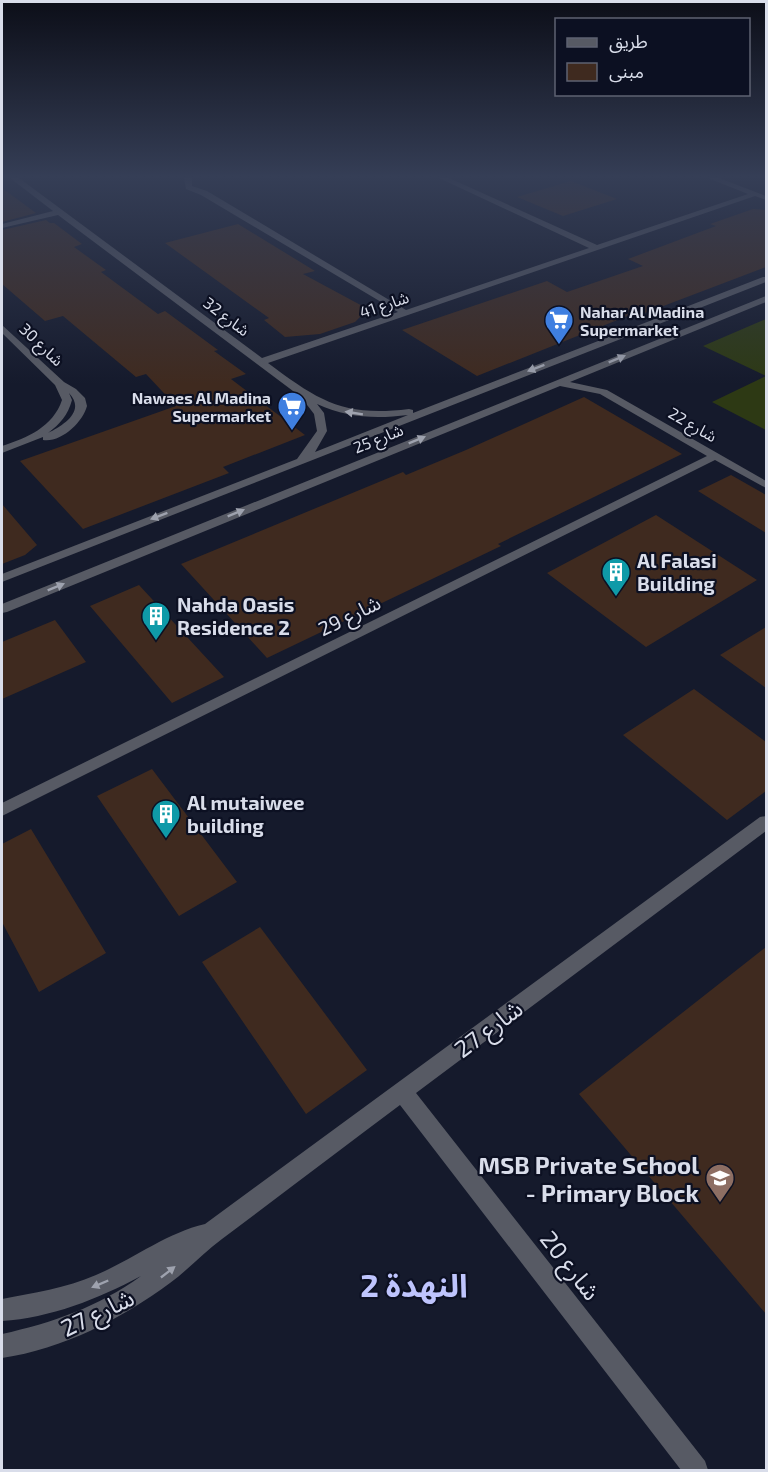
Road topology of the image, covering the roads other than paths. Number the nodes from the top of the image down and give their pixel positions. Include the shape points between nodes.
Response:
1 (106, 247) edge
2 (294, 247) edge
3 (593, 247) edge
4 (600, 247) edge
5 (596, 248) junction
6 (766, 279) edge
7 (766, 299) edge
8 (405, 313) junction
9 (2, 328) edge
10 (261, 362) junction
11 (594, 368) junction
12 (557, 383) junction
13 (60, 384) junction
14 (603, 392) junction
15 (305, 395) junction
16 (433, 409) junction
17 (7, 448) edge
18 (715, 456) junction
19 (296, 462) junction
20 (766, 485) edge
21 (2, 578) edge
22 (2, 609) edge
23 (2, 810) edge
24 (766, 822) edge
25 (403, 1092) junction
26 (210, 1234) junction
27 (2, 1310) edge
28 (2, 1346) edge
29 (696, 1470) edge

1 - 10 street, شارع 32
2 - 8 street
3 - 5 street
4 - 5 street, شارع 41
5 - 8 street, شارع 41
6 -> 16 street, شارع 25
11 -> 7 street, شارع 25
8 - 10 street, شارع 41
9 - 13 street, شارع 30
10 - 15 street, شارع 32
11 - 12 street, شارع 25
11 - 14 street via 595,380
12 - 14 street, شارع 22
22 -> 12 street, شارع 25
13 - 17 street, شارع 30 via 67,400 61,417 41,432
13 - 17 street, شارع 30 via 81,398 80,415 49,437
14 - 18 street, شارع 22
16 -> 15 street, شارع 32 via 364,415 335,409
15 - 19 street, شارع 32 via 319,413 322,431 313,447
16 - 19 street, شارع 25
18 - 20 street, شارع 22
18 - 23 street, شارع 29
19 -> 21 street, شارع 25
24 - 25 street, شارع 27
25 - 26 street, شارع 27
25 - 29 street, شارع 20
26 -> 27 street, شارع 27 via 176,1245 101,1284 63,1298
28 -> 26 street, شارع 27 via 71,1328 117,1307 182,1261

